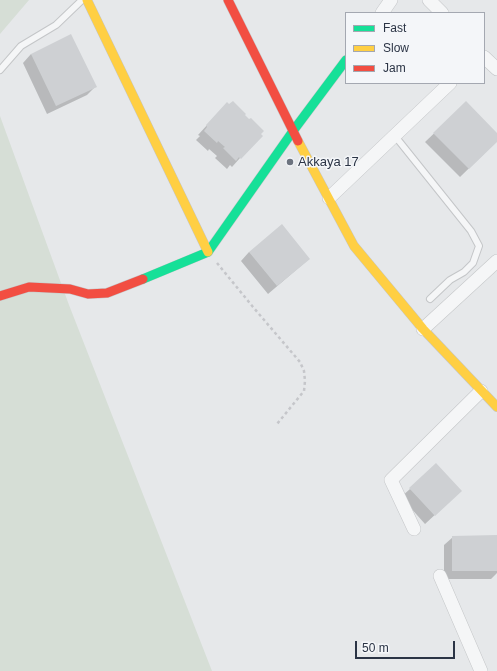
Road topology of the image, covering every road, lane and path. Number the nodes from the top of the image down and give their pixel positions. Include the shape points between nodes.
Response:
1 (82, 0) edge
2 (87, 0) edge
3 (228, 0) edge
4 (391, 0) edge
5 (429, 0) edge
6 (383, 12) edge
7 (441, 12) edge
8 (485, 58) edge
9 (345, 61) edge
10 (497, 69) edge
11 (0, 70) edge
12 (449, 84) edge
13 (293, 131) junction
14 (395, 136) junction
15 (328, 198) junction
16 (208, 252) junction
17 (497, 261) edge
18 (0, 296) edge
19 (430, 299) dead end
20 (423, 329) junction
21 (481, 391) junction
22 (497, 407) edge
23 (276, 424) dead end
24 (414, 529) dead end
25 (440, 576) dead end
26 (481, 671) edge

1 - 11 lane via 56,25 21,46
2 - 16 street
3 - 13 street
4 - 6 street
5 - 7 street
8 - 10 street
9 - 13 street
12 - 14 street
13 - 15 street
13 - 16 street
14 - 15 street
14 - 19 lane via 471,231 479,246 473,263
15 - 20 street via 354,246
16 - 18 street via 125,288 107,293 88,294 70,289 29,287
16 - 23 path via 300,362 304,371 304,391
17 - 20 street
20 - 21 street
21 - 22 street
21 - 24 street via 391,480
25 - 26 street

